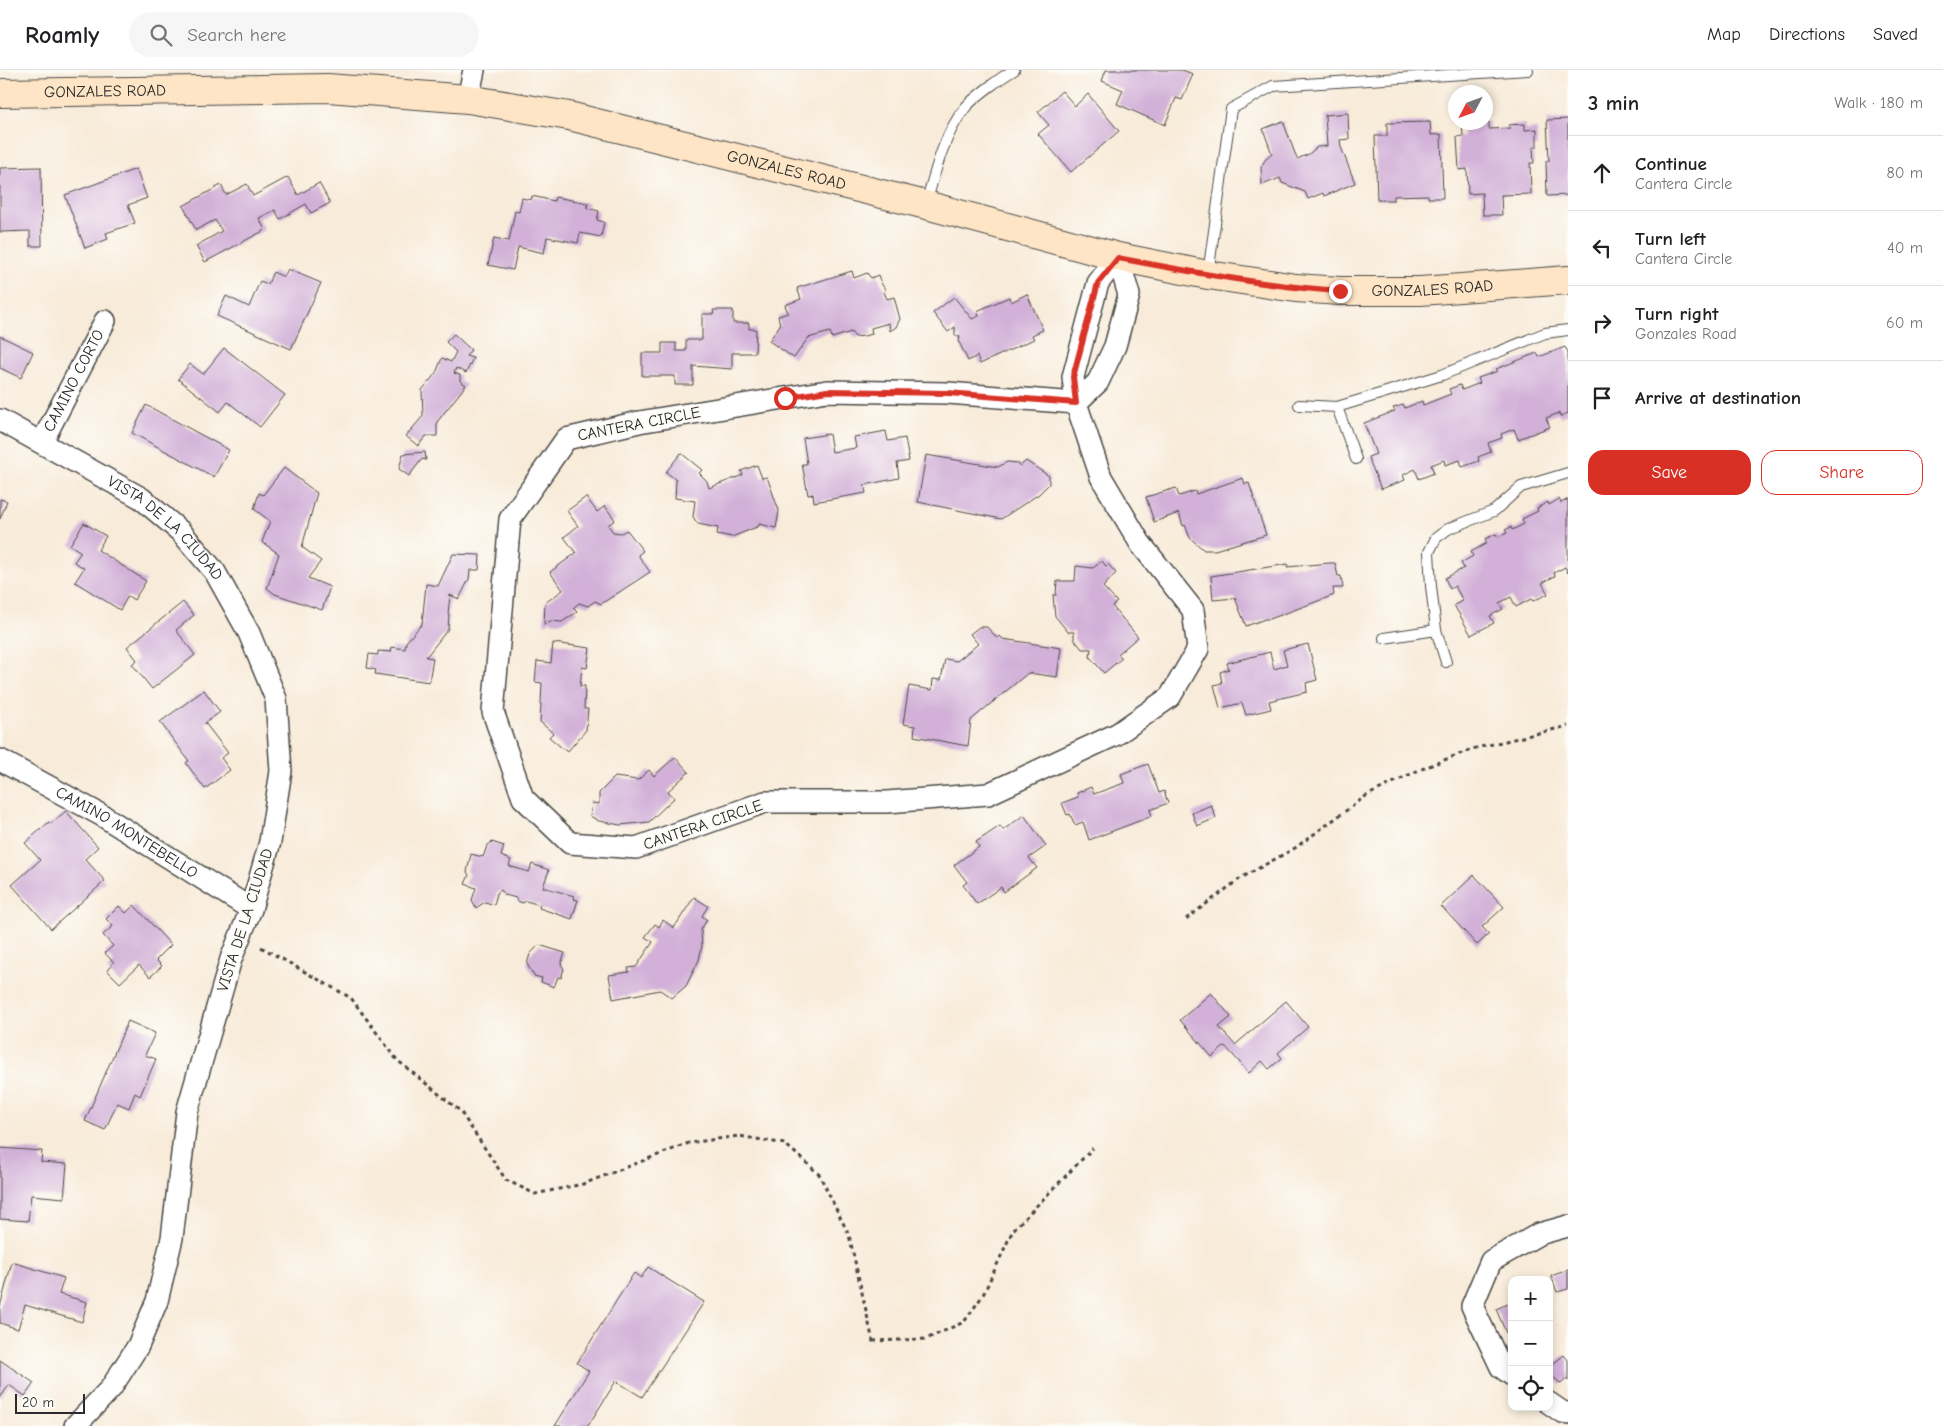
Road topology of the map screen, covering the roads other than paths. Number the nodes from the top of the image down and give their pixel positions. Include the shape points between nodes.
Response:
1 (474, 70) edge
2 (1014, 70) edge
3 (1528, 70) edge
4 (0, 93) edge
5 (468, 99) junction
6 (926, 204) junction
7 (1118, 258) junction
8 (1208, 276) junction
9 (1568, 280) edge
10 (105, 321) dead end
11 (1568, 330) edge
12 (1076, 403) junction
13 (1299, 405) dead end
14 (1337, 407) junction
15 (0, 420) edge
16 (42, 442) junction
17 (1356, 459) dead end
18 (1568, 473) edge
19 (1436, 630) junction
20 (1384, 638) dead end
21 (1446, 662) dead end
22 (0, 760) edge
23 (251, 909) junction
24 (1568, 1226) edge
25 (1508, 1372) edge
26 (1553, 1405) edge
27 (1568, 1412) edge
28 (75, 1426) edge

1 - 5 street
2 - 6 lane via 966,107 939,159
3 - 8 lane via 1274,86 1231,109
4 - 5 street, GONZALES ROAD via 328,88
5 - 6 street, GONZALES ROAD via 569,116
6 - 7 street, GONZALES ROAD
7 - 8 street, GONZALES ROAD
7 - 12 street, CANTERA CIRCLE via 1098,283 1073,377
7 - 12 street via 1129,295 1115,346 1098,382
8 - 9 street, GONZALES ROAD via 1340,291 1420,291
10 - 16 street, CAMINO CORTO
11 - 14 lane via 1545,332 1442,375
12 - 12 street, CANTERA CIRCLE via 1101,477 1140,543 1193,610 1198,649 1170,697 1117,734 988,794 887,802 765,802 636,848 570,843 523,798 493,712 510,519 566,439 639,422 827,391 948,393
13 - 14 lane
14 - 17 lane
15 - 16 street, VISTA DE LA CIUDAD
16 - 23 street, VISTA DE LA CIUDAD via 141,498 181,532 215,572 249,632 276,699 281,771 270,842
18 - 19 lane via 1521,487 1494,511 1448,529 1436,538 1429,552
19 - 20 lane
19 - 21 lane
22 - 23 street, CAMINO MONTEBELLO via 103,816
23 - 28 street, VISTA DE LA CIUDAD via 231,959 187,1112 172,1238 157,1301 138,1346 111,1388
24 - 25 street via 1539,1234 1491,1261 1472,1306 1501,1367
26 - 27 street via 1562,1412

